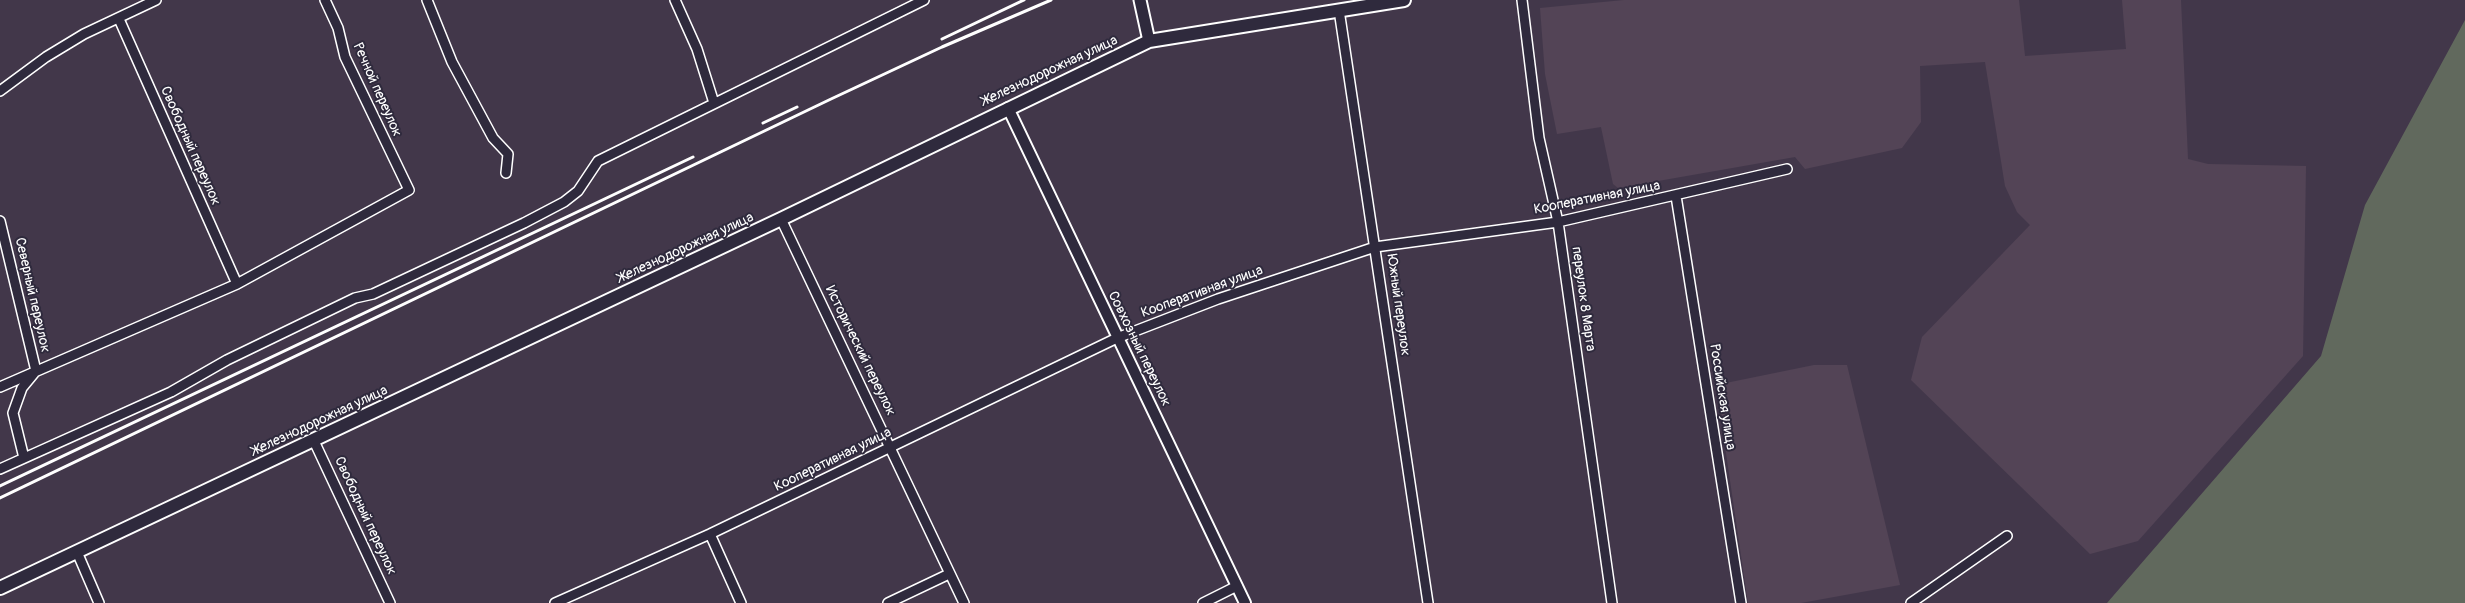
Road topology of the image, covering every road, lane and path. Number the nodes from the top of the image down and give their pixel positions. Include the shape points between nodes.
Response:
1 (156, 0) edge
2 (325, 0) edge
3 (427, 0) edge
4 (675, 0) edge
5 (924, 0) edge
6 (1140, 0) edge
7 (1404, 0) edge
8 (1522, 0) edge
9 (1338, 10) junction
10 (118, 19) junction
11 (1149, 41) junction
12 (0, 91) edge
13 (714, 103) junction
14 (1008, 108) junction
15 (1787, 169) dead end
16 (506, 174) dead end
17 (1676, 196) junction
18 (782, 219) junction
19 (0, 221) edge
20 (1558, 222) junction
21 (1375, 247) junction
22 (237, 284) junction
23 (1117, 338) junction
24 (36, 372) junction
25 (0, 387) edge
26 (314, 441) junction
27 (891, 448) junction
28 (24, 458) junction
29 (0, 469) edge
30 (710, 534) junction
31 (2007, 536) dead end
32 (77, 552) junction
33 (949, 574) junction
34 (1237, 586) junction
35 (0, 588) edge
36 (99, 603) edge
37 (390, 603) edge
38 (555, 603) edge
39 (741, 603) edge
40 (888, 603) edge
41 (964, 603) edge
42 (1203, 603) edge
43 (1245, 603) edge
44 (1428, 603) edge
45 (1612, 603) edge
46 (1741, 603) edge
47 (1911, 603) edge

1 - 10 street
2 - 22 street, Речной переулок via 338,28 345,57 409,190
3 - 16 street via 452,62 493,138 508,154
4 - 13 street via 697,49
5 - 13 street
6 - 11 main road
7 - 9 main road, Железнодорожная улица
8 - 20 street, переулок 8 Марта via 1538,138
9 - 11 main road, Железнодорожная улица
9 - 21 street, Южный переулок
10 - 12 street via 84,34 46,57
10 - 22 street, Свободный переулок
11 - 14 main road, Железнодорожная улица
13 - 28 street via 598,161 578,191 542,214 373,294 355,298 227,360 171,392
14 - 18 main road, Железнодорожная улица
14 - 23 street, Совхозный переулок
15 - 17 street, Кооперативная улица
17 - 20 street, Кооперативная улица
17 - 46 street, Российская улица
18 - 26 main road, Железнодорожная улица
18 - 27 street, Исторический переулок
19 - 24 street, Северный переулок
20 - 21 street, Кооперативная улица
20 - 45 street, переулок 8 Марта
21 - 23 street, Кооперативная улица via 1218,299
21 - 44 street, Южный переулок
22 - 24 street
23 - 27 street, Кооперативная улица
23 - 34 street, Совхозный переулок
24 - 25 street
24 - 28 street, Северный переулок via 22,388 13,413
26 - 32 main road, Железнодорожная улица
26 - 37 street, Свободный переулок
27 - 30 street, Кооперативная улица
27 - 33 street, Исторический переулок
28 - 29 street
30 - 38 street, Кооперативная улица
30 - 39 street
31 - 47 street
32 - 35 main road, Железнодорожная улица
32 - 36 street
33 - 40 street
33 - 41 street, Исторический переулок
34 - 42 street
34 - 43 street, Совхозный переулок

